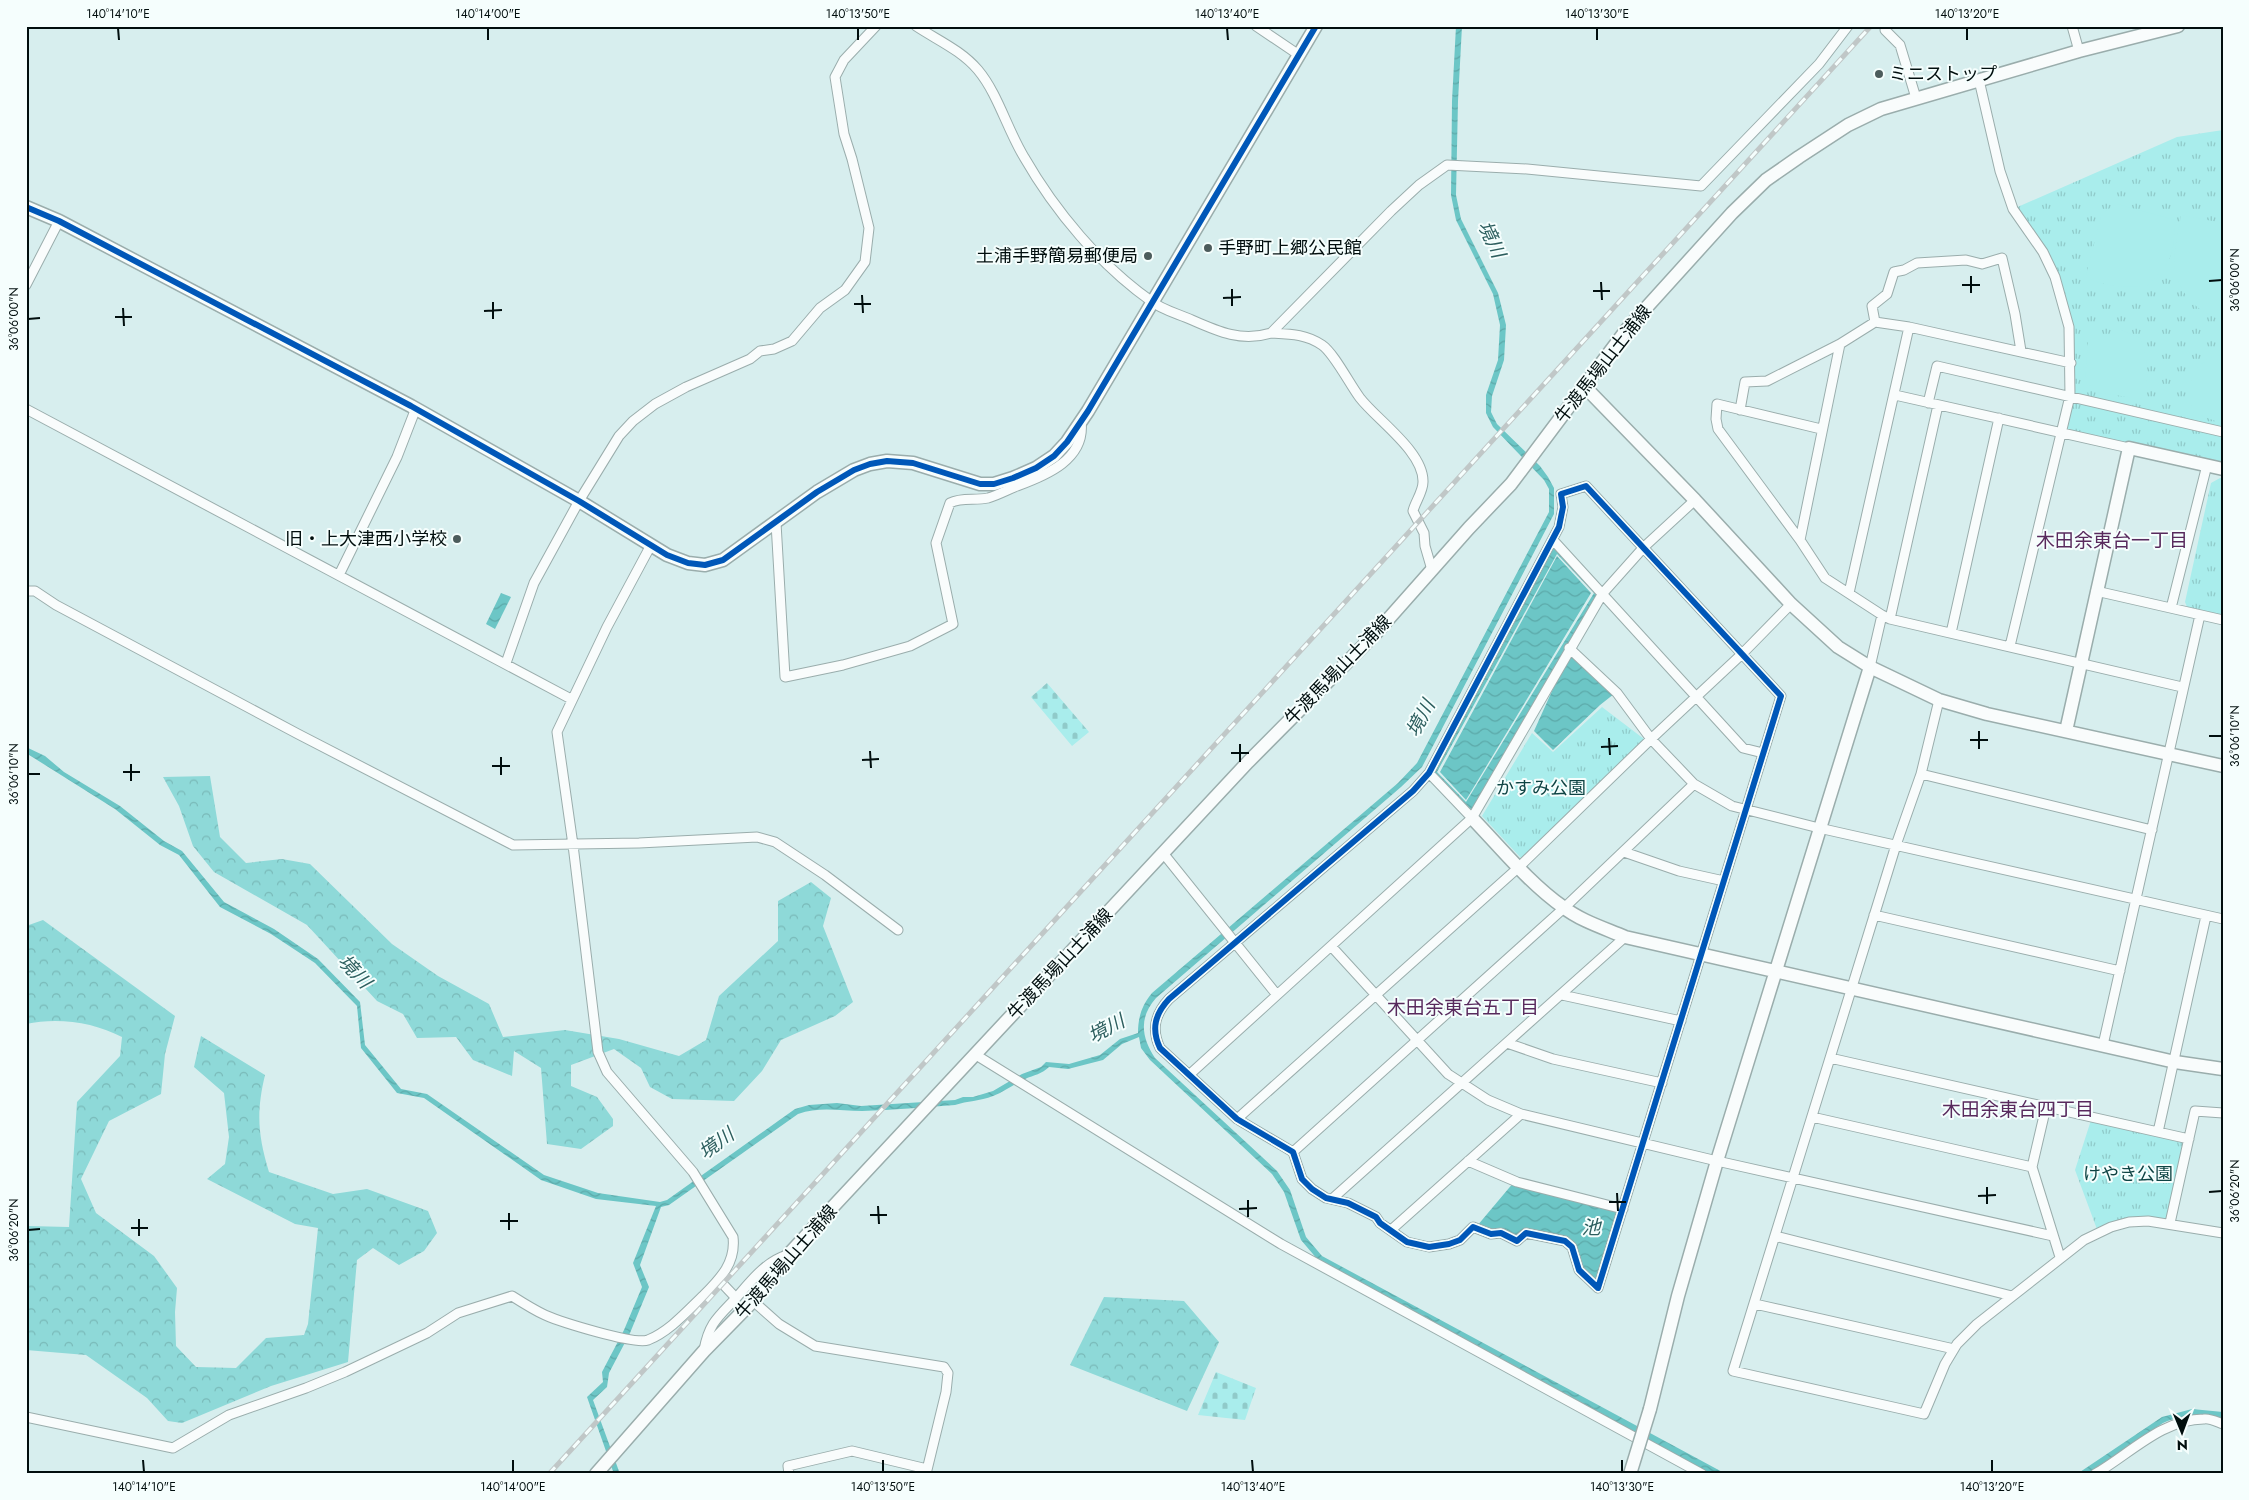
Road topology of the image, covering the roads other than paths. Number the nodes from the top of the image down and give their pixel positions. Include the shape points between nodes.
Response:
1 (876, 26) edge
2 (916, 26) edge
3 (1256, 26) edge
4 (1316, 26) edge
5 (1848, 26) edge
6 (2072, 26) edge
7 (2178, 26) edge
8 (1885, 30) dead end
9 (2079, 51) junction
10 (1299, 55) junction
11 (1979, 80) junction
12 (1916, 98) junction
13 (26, 207) edge
14 (59, 221) junction
15 (26, 285) edge
16 (1152, 302) junction
17 (1875, 322) junction
18 (1909, 327) junction
19 (1271, 333) junction
20 (1840, 344) junction
21 (2021, 351) junction
22 (2071, 363) junction
23 (1585, 386) junction
24 (1895, 395) junction
25 (2070, 396) junction
26 (1928, 403) junction
27 (1938, 405) junction
28 (416, 408) junction
29 (26, 410) edge
30 (1740, 410) junction
31 (1999, 418) junction
32 (1081, 421) junction
33 (1822, 429) junction
34 (2060, 432) junction
35 (2223, 432) edge
36 (2129, 448) junction
37 (2207, 465) junction
38 (2223, 469) edge
39 (1695, 500) junction
40 (579, 501) junction
41 (776, 523) junction
42 (1553, 540) junction
43 (1800, 540) junction
44 (650, 545) junction
45 (1644, 547) junction
46 (1432, 570) junction
47 (339, 575) junction
48 (26, 591) edge
49 (2096, 591) junction
50 (1603, 593) junction
51 (1849, 593) junction
52 (1791, 604) junction
53 (2171, 608) junction
54 (2200, 615) junction
55 (1886, 617) junction
56 (2223, 620) edge
57 (1951, 633) junction
58 (2010, 646) junction
59 (1569, 648) junction
60 (1742, 654) junction
61 (2081, 663) junction
62 (506, 664) junction
63 (1870, 667) junction
64 (2182, 687) junction
65 (1696, 696) junction
66 (571, 699) junction
67 (1939, 700) junction
68 (2066, 730) junction
69 (1651, 739) junction
70 (1763, 753) junction
71 (2169, 754) junction
72 (2223, 766) edge
73 (1430, 773) junction
74 (1921, 774) junction
75 (1694, 784) junction
76 (1746, 811) junction
77 (1472, 818) junction
78 (1819, 828) junction
79 (2152, 830) junction
80 (573, 845) junction
81 (1896, 845) junction
82 (1624, 852) junction
83 (1163, 853) junction
84 (1519, 867) junction
85 (1724, 881) junction
86 (2136, 900) junction
87 (1564, 908) junction
88 (1874, 915) junction
89 (2206, 916) junction
90 (2223, 919) edge
91 (898, 930) dead end
92 (1625, 937) junction
93 (1235, 944) junction
94 (1332, 946) junction
95 (1702, 955) junction
96 (2120, 971) junction
97 (1776, 972) junction
98 (1851, 989) junction
99 (1277, 995) junction
100 (1375, 995) junction
101 (1562, 995) junction
102 (1681, 1022) junction
103 (1416, 1041) junction
104 (1507, 1043) junction
105 (2103, 1045) junction
106 (976, 1055) junction
107 (1830, 1058) junction
108 (2175, 1062) junction
109 (2223, 1069) edge
110 (1189, 1075) junction
111 (1662, 1083) junction
112 (1461, 1084) junction
113 (2046, 1107) junction
114 (2223, 1113) edge
115 (1521, 1114) junction
116 (1812, 1117) junction
117 (1237, 1119) junction
118 (2158, 1132) junction
119 (2189, 1139) junction
120 (1643, 1143) junction
121 (1293, 1152) junction
122 (1468, 1161) junction
123 (1717, 1161) junction
124 (2032, 1166) junction
125 (1793, 1177) junction
126 (1332, 1199) junction
127 (1623, 1209) junction
128 (2170, 1223) junction
129 (1391, 1230) junction
130 (2223, 1233) edge
131 (1776, 1236) junction
132 (2053, 1236) junction
133 (788, 1255) junction
134 (2060, 1257) junction
135 (719, 1280) junction
136 (2012, 1296) junction
137 (736, 1298) junction
138 (753, 1301) junction
139 (1755, 1304) junction
140 (1954, 1349) junction
141 (704, 1351) junction
142 (26, 1417) edge
143 (2223, 1424) edge
144 (927, 1471) edge
145 (596, 1474) edge
146 (789, 1474) edge
147 (1630, 1474) edge
148 (1702, 1474) edge
149 (2095, 1474) edge

1 - 40 street via 844,60 834,77 844,134 869,228 865,262 845,290 820,308 792,341 760,351 750,359 655,404 633,420 619,436
2 - 16 street via 955,49 978,70 1024,157 1061,211 1092,248
3 - 10 street
4 - 10 street
5 - 19 street via 1819,64 1701,186 1527,169 1446,165 1418,185
6 - 9 street
7 - 9 street, 牛渡馬場山土浦線
8 - 12 street via 1900,45
9 - 11 street, 牛渡馬場山土浦線
10 - 16 street
11 - 12 street, 牛渡馬場山土浦線
11 - 22 street via 2000,172 2013,210 2043,252 2055,277 2069,327
12 - 23 street, 牛渡馬場山土浦線 via 1864,116 1766,180 1661,290
13 - 14 street
14 - 15 street
14 - 28 street
16 - 19 street via 1209,328 1243,338
16 - 32 street
17 - 18 street
17 - 20 street
17 - 21 street via 1872,306 1887,294 1894,272 1917,263 1966,260 1982,264 2002,258
18 - 21 street
18 - 24 street
19 - 46 street via 1293,333 1324,346 1360,399 1410,451 1420,467 1423,482 1412,511 1424,534
20 - 30 street via 1767,381 1745,382
20 - 33 street
21 - 22 street
22 - 25 street
23 - 39 street
23 - 46 street, 牛渡馬場山土浦線 via 1511,484
24 - 26 street
24 - 51 street
25 - 26 street via 1937,366
25 - 34 street
25 - 35 street
26 - 27 street
27 - 31 street
27 - 55 street
28 - 40 street
28 - 47 street via 397,457
29 - 47 street
30 - 33 street
30 - 43 street via 1717,404 1718,429
31 - 34 street
31 - 57 street
32 - 41 street via 1054,456 1014,478 980,484 913,463 878,462 838,479
32 - 41 street via 1083,434 1075,451 1060,466 987,498 950,502 936,543 953,624 910,646 785,677
33 - 43 street
34 - 36 street
34 - 58 street
36 - 37 street
36 - 49 street
37 - 38 street
37 - 53 street
39 - 45 street
39 - 52 street
40 - 44 street
40 - 62 street via 534,583
41 - 44 street via 732,555 714,563 677,560
42 - 45 street via 1562,518 1561,494 1586,486
42 - 50 street
42 - 73 street
43 - 51 street via 1826,578
44 - 66 street
45 - 50 street
45 - 60 street
46 - 83 street, 牛渡馬場山土浦線 via 1376,633
47 - 62 street
48 - 80 street via 35,591 298,734 513,845
49 - 53 street
49 - 61 street
50 - 59 street
50 - 65 street
51 - 55 street
52 - 60 street
52 - 63 street via 1838,647
53 - 54 street
54 - 56 street
54 - 64 street
55 - 57 street
55 - 63 street
57 - 58 street
58 - 61 street
59 - 69 street via 1617,693
59 - 77 street
60 - 65 street
60 - 70 street via 1781,696
61 - 64 street
61 - 68 street
62 - 66 street
63 - 67 street
63 - 78 street
64 - 71 street
65 - 69 street
65 - 70 street via 1743,748
66 - 80 street via 556,732
67 - 68 street via 1987,714
67 - 74 street
68 - 71 street
69 - 75 street
69 - 84 street
70 - 76 street
71 - 72 street
71 - 79 street
73 - 77 street
73 - 93 street
74 - 79 street
74 - 81 street
75 - 76 street via 1713,797
75 - 82 street
76 - 78 street
76 - 85 street
77 - 84 street
77 - 94 street
78 - 81 street
78 - 97 street
79 - 86 street
80 - 91 street via 757,837 776,842
80 - 135 street via 598,1052 607,1072 693,1172 733,1237 732,1259
81 - 86 street
81 - 88 street
82 - 85 street
82 - 87 street
83 - 93 street
83 - 106 street, 牛渡馬場山土浦線
84 - 87 street
84 - 100 street
85 - 95 street
86 - 89 street
86 - 96 street
87 - 92 street
87 - 103 street
88 - 96 street
88 - 98 street
89 - 90 street
89 - 108 street
92 - 95 street
92 - 101 street
93 - 99 street
93 - 110 street via 1169,999 1156,1015 1154,1032 1160,1048
94 - 99 street
94 - 100 street
95 - 97 street
95 - 102 street
96 - 105 street
97 - 98 street
97 - 123 street
98 - 105 street
98 - 107 street
99 - 110 street
100 - 103 street
100 - 117 street
101 - 102 street
101 - 104 street
102 - 111 street
103 - 112 street
103 - 121 street
104 - 111 street via 1553,1059
104 - 112 street
105 - 108 street
106 - 133 street, 牛渡馬場山土浦線
106 - 148 street via 1281,1244
107 - 113 street
107 - 116 street
108 - 109 street
108 - 118 street
110 - 117 street
111 - 120 street
112 - 115 street
112 - 126 street
113 - 118 street
113 - 124 street
114 - 119 street via 2195,1110
115 - 120 street
115 - 122 street
116 - 124 street
116 - 125 street
117 - 121 street
118 - 119 street
119 - 128 street
120 - 123 street
120 - 127 street
121 - 126 street via 1302,1179 1312,1189
122 - 127 street via 1517,1182
122 - 129 street
123 - 125 street
123 - 147 street, bridge
124 - 132 street
125 - 131 street
125 - 132 street
126 - 129 street via 1376,1217
127 - 129 street via 1598,1288 1580,1270 1572,1247 1565,1241 1526,1233 1517,1241 1502,1233 1491,1234 1474,1227 1460,1240 1429,1247 1407,1242
128 - 130 street
128 - 134 street via 2129,1222 2111,1227
131 - 136 street
131 - 139 street
132 - 134 street
133 - 137 street via 761,1270
133 - 138 street, 牛渡馬場山土浦線
134 - 136 street
135 - 137 street
135 - 142 street via 676,1322 646,1341 628,1340 545,1315 512,1296 458,1313 427,1333 345,1372 229,1416 172,1448
136 - 140 street via 1977,1324
137 - 141 street via 713,1322
138 - 141 street, 牛渡馬場山土浦線
138 - 144 street via 779,1324 814,1346 944,1367 948,1373 946,1392
139 - 140 street
139 - 140 street via 1734,1372 1924,1414 1944,1364
141 - 145 street, 牛渡馬場山土浦線
143 - 149 street via 2206,1418 2161,1430
144 - 146 street via 852,1451 788,1466

